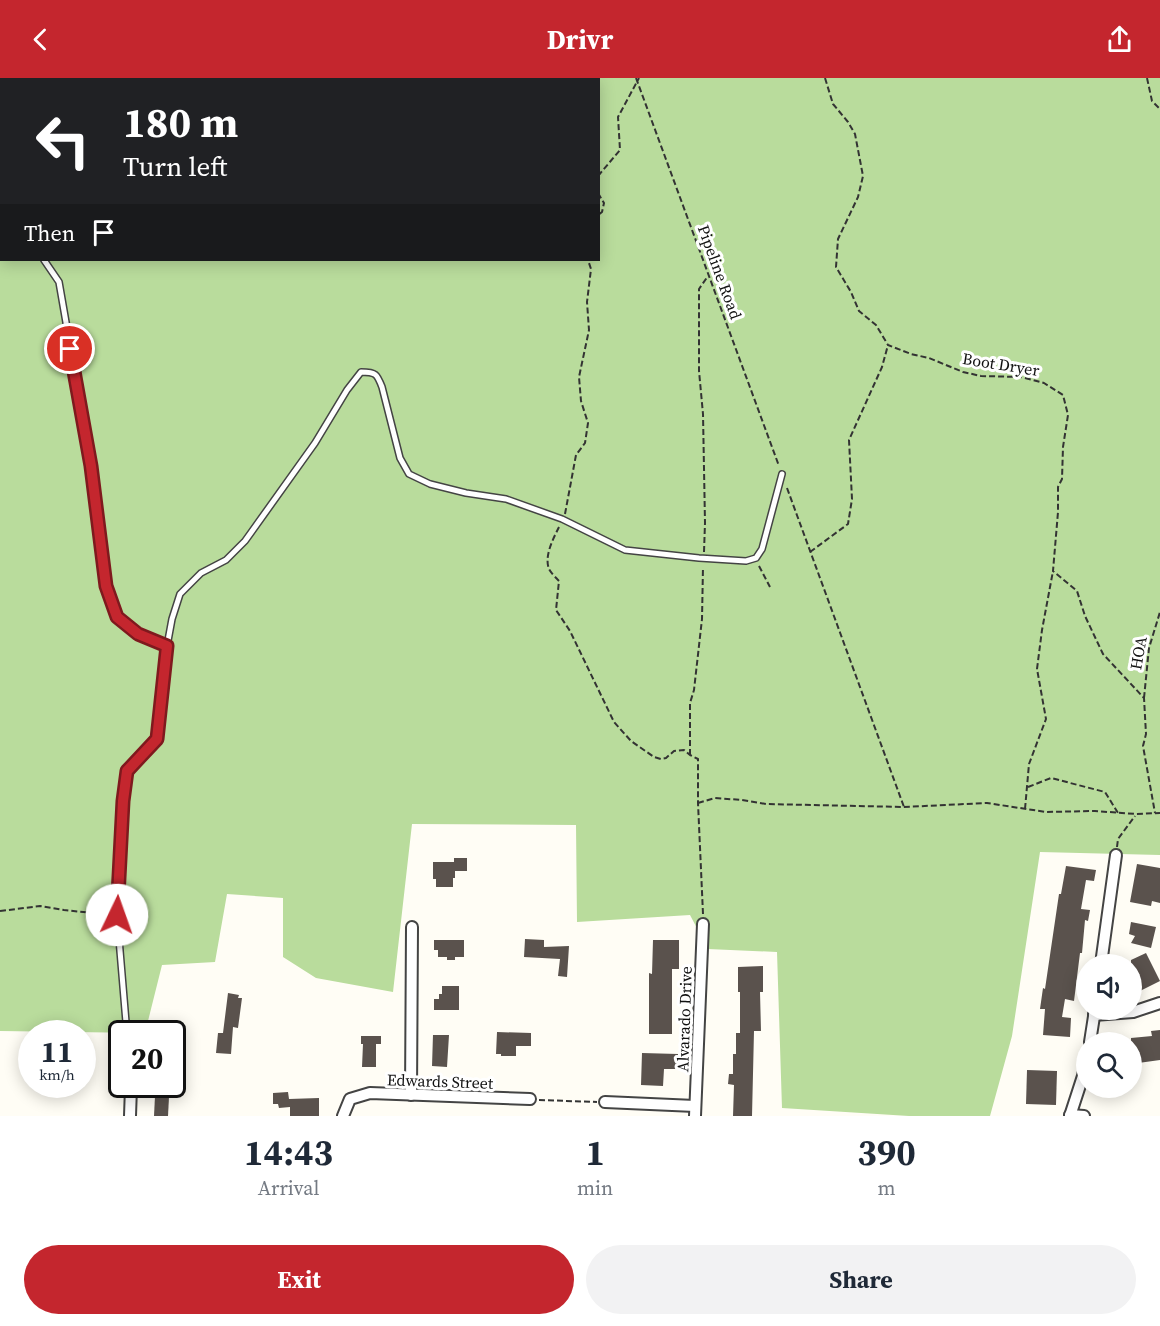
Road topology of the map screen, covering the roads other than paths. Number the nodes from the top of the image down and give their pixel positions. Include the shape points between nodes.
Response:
1 (45, 261) edge
2 (782, 474) road end
3 (167, 646) junction
4 (1116, 855) road end
5 (703, 924) road end
6 (412, 927) dead end
7 (1102, 954) edge
8 (1160, 1003) edge
9 (1142, 1009) edge
10 (126, 1020) edge
11 (411, 1095) junction
12 (1076, 1097) edge
13 (131, 1098) edge
14 (530, 1099) road end
15 (605, 1102) road end
16 (695, 1111) edge
17 (1070, 1115) edge
18 (130, 1116) edge
19 (343, 1116) edge
20 (1084, 1116) edge

1 - 3 lane via 59,282 91,466 106,586 117,617 138,634
2 - 3 lane via 762,549 756,558 703,559 625,550 562,519 506,499 430,484 409,474 400,458 377,375 361,372 245,541 226,560 201,573 180,594
3 - 10 lane via 157,739 127,771 123,801 117,915
4 - 7 street
5 - 16 street, Alvarado Drive
6 - 11 street
8 - 9 street
11 - 14 street, Edwards Street
11 - 19 street, Edwards Street via 370,1093 350,1099
12 - 17 street
13 - 18 street
15 - 16 street
17 - 20 street

